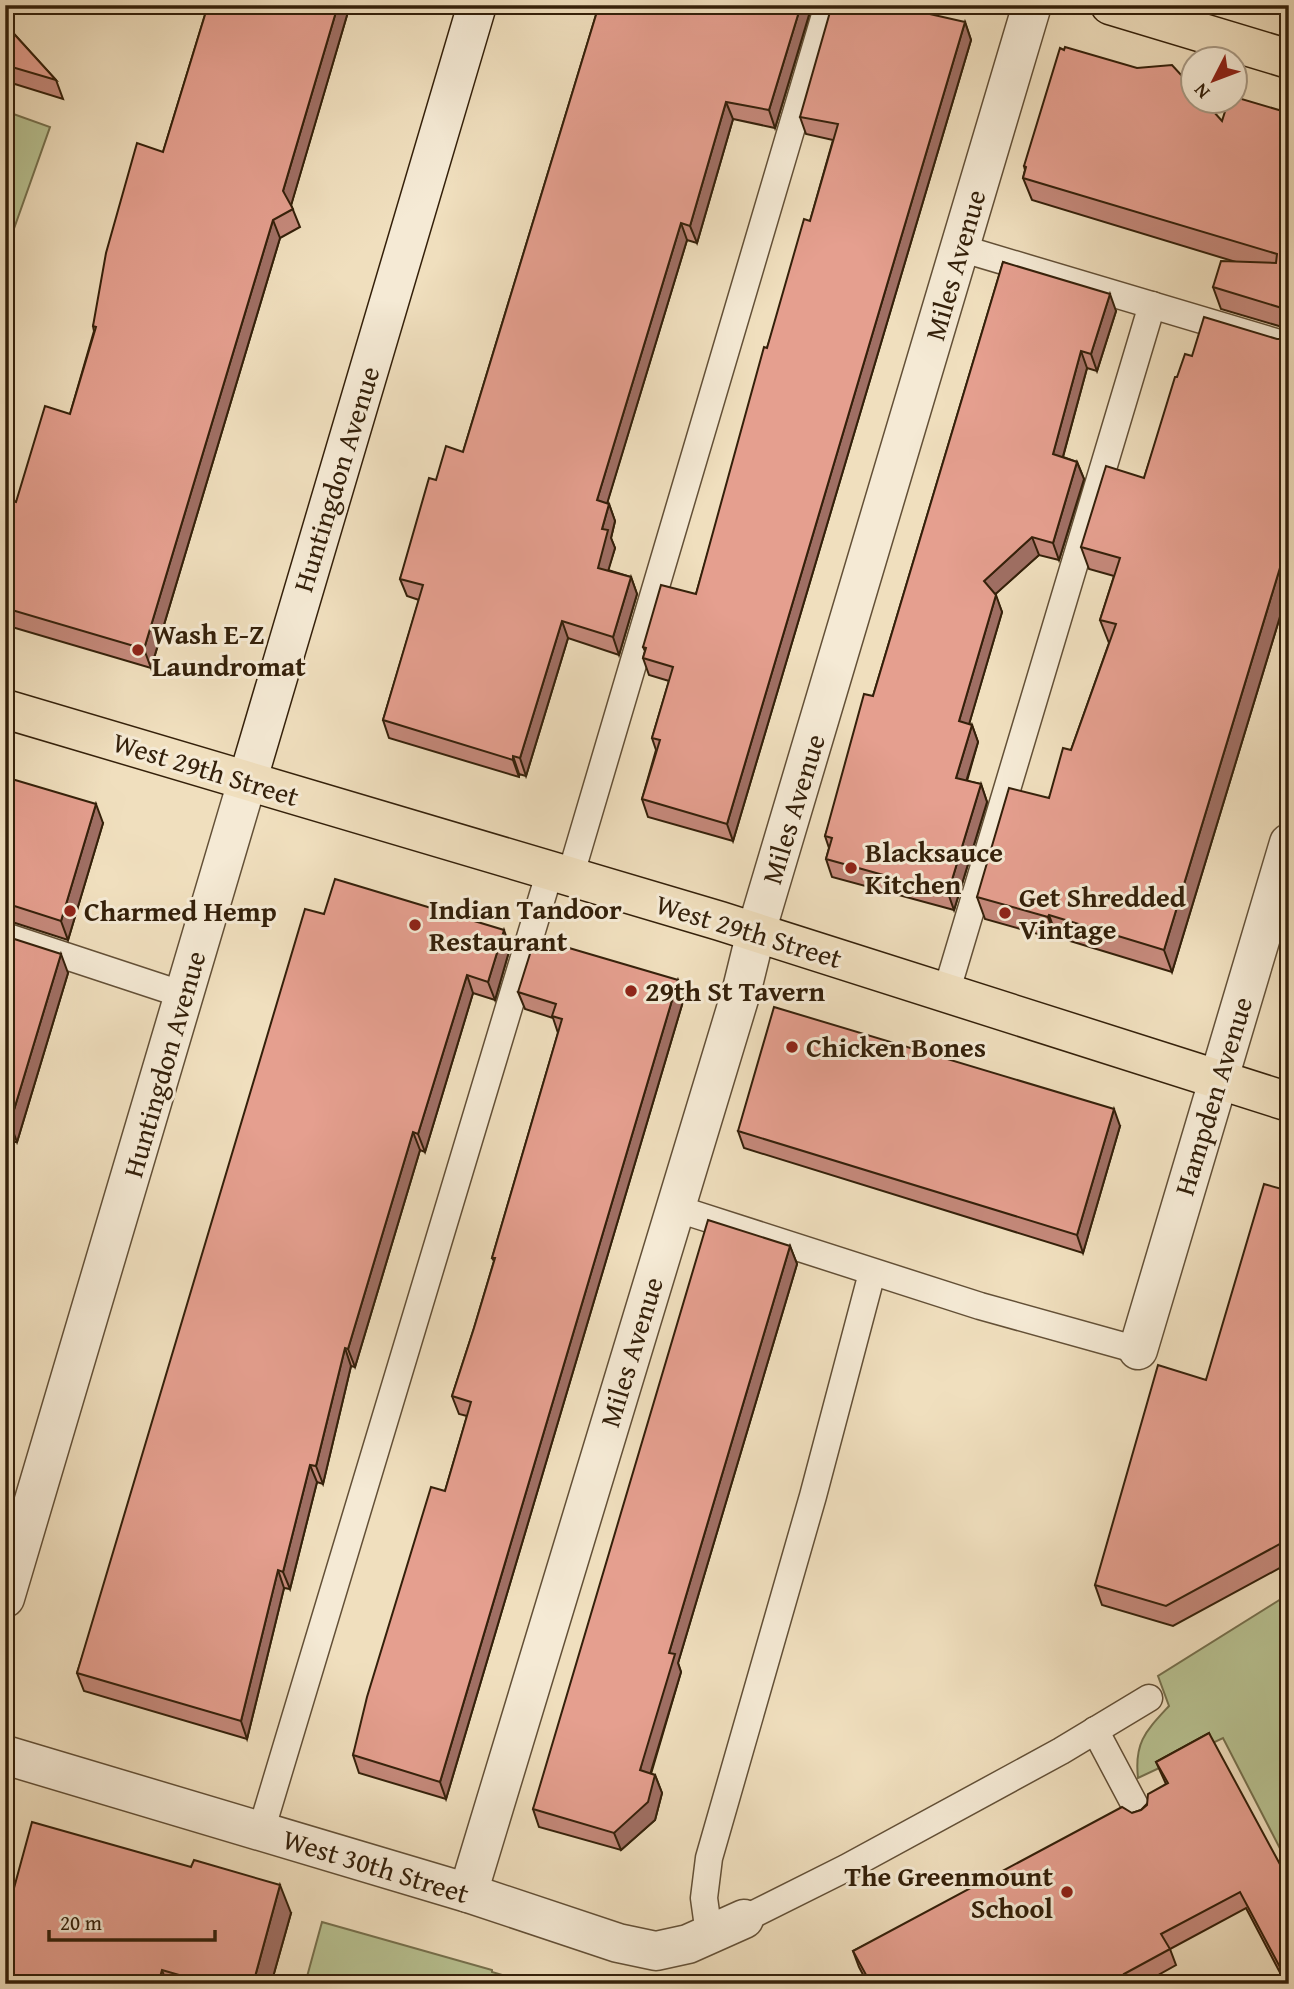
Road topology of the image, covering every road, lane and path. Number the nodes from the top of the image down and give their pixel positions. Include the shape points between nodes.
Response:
1 (477, 5) edge
2 (828, 5) edge
3 (1032, 5) edge
4 (1110, 5) edge
5 (1289, 58) edge
6 (960, 248) junction
7 (1152, 305) junction
8 (1289, 346) edge
9 (5, 709) edge
10 (247, 782) junction
11 (1289, 843) edge
12 (560, 874) junction
13 (756, 932) junction
14 (5, 936) edge
15 (946, 993) junction
16 (184, 995) junction
17 (1217, 1079) junction
18 (1289, 1102) edge
19 (675, 1208) junction
20 (872, 1273) junction
21 (1138, 1350) joint
22 (5, 1598) edge
23 (1149, 1698) dead end
24 (1095, 1730) junction
25 (5, 1755) edge
26 (1139, 1813) edge
27 (261, 1831) junction
28 (468, 1894) junction
29 (744, 1919) joint
30 (709, 1934) junction

1 - 10 street, Huntingdon Avenue
2 - 12 lane
3 - 6 street, Miles Avenue
4 - 5 main road
6 - 7 lane
6 - 13 street, Miles Avenue
7 - 8 lane
7 - 15 lane
9 - 10 main road, West 29th Street
10 - 12 main road, West 29th Street
10 - 16 street, Huntingdon Avenue
11 - 17 street, Hampden Avenue
12 - 13 main road, West 29th Street
12 - 27 lane
13 - 15 main road, West 29th Street
13 - 19 street, Miles Avenue
14 - 16 lane
15 - 17 main road, West 29th Street
16 - 22 street, Huntingdon Avenue
17 - 18 main road, West 29th Street
17 - 21 street, Hampden Avenue
19 - 20 lane
19 - 28 street, Miles Avenue
20 - 21 lane
20 - 30 lane via 709,1858 704,1898
23 - 24 lane
24 - 26 lane
24 - 29 lane
25 - 27 street, West 30th Street
27 - 28 street, West 30th Street
28 - 30 street, West 30th Street via 656,1951
29 - 30 street, West 30th Street

